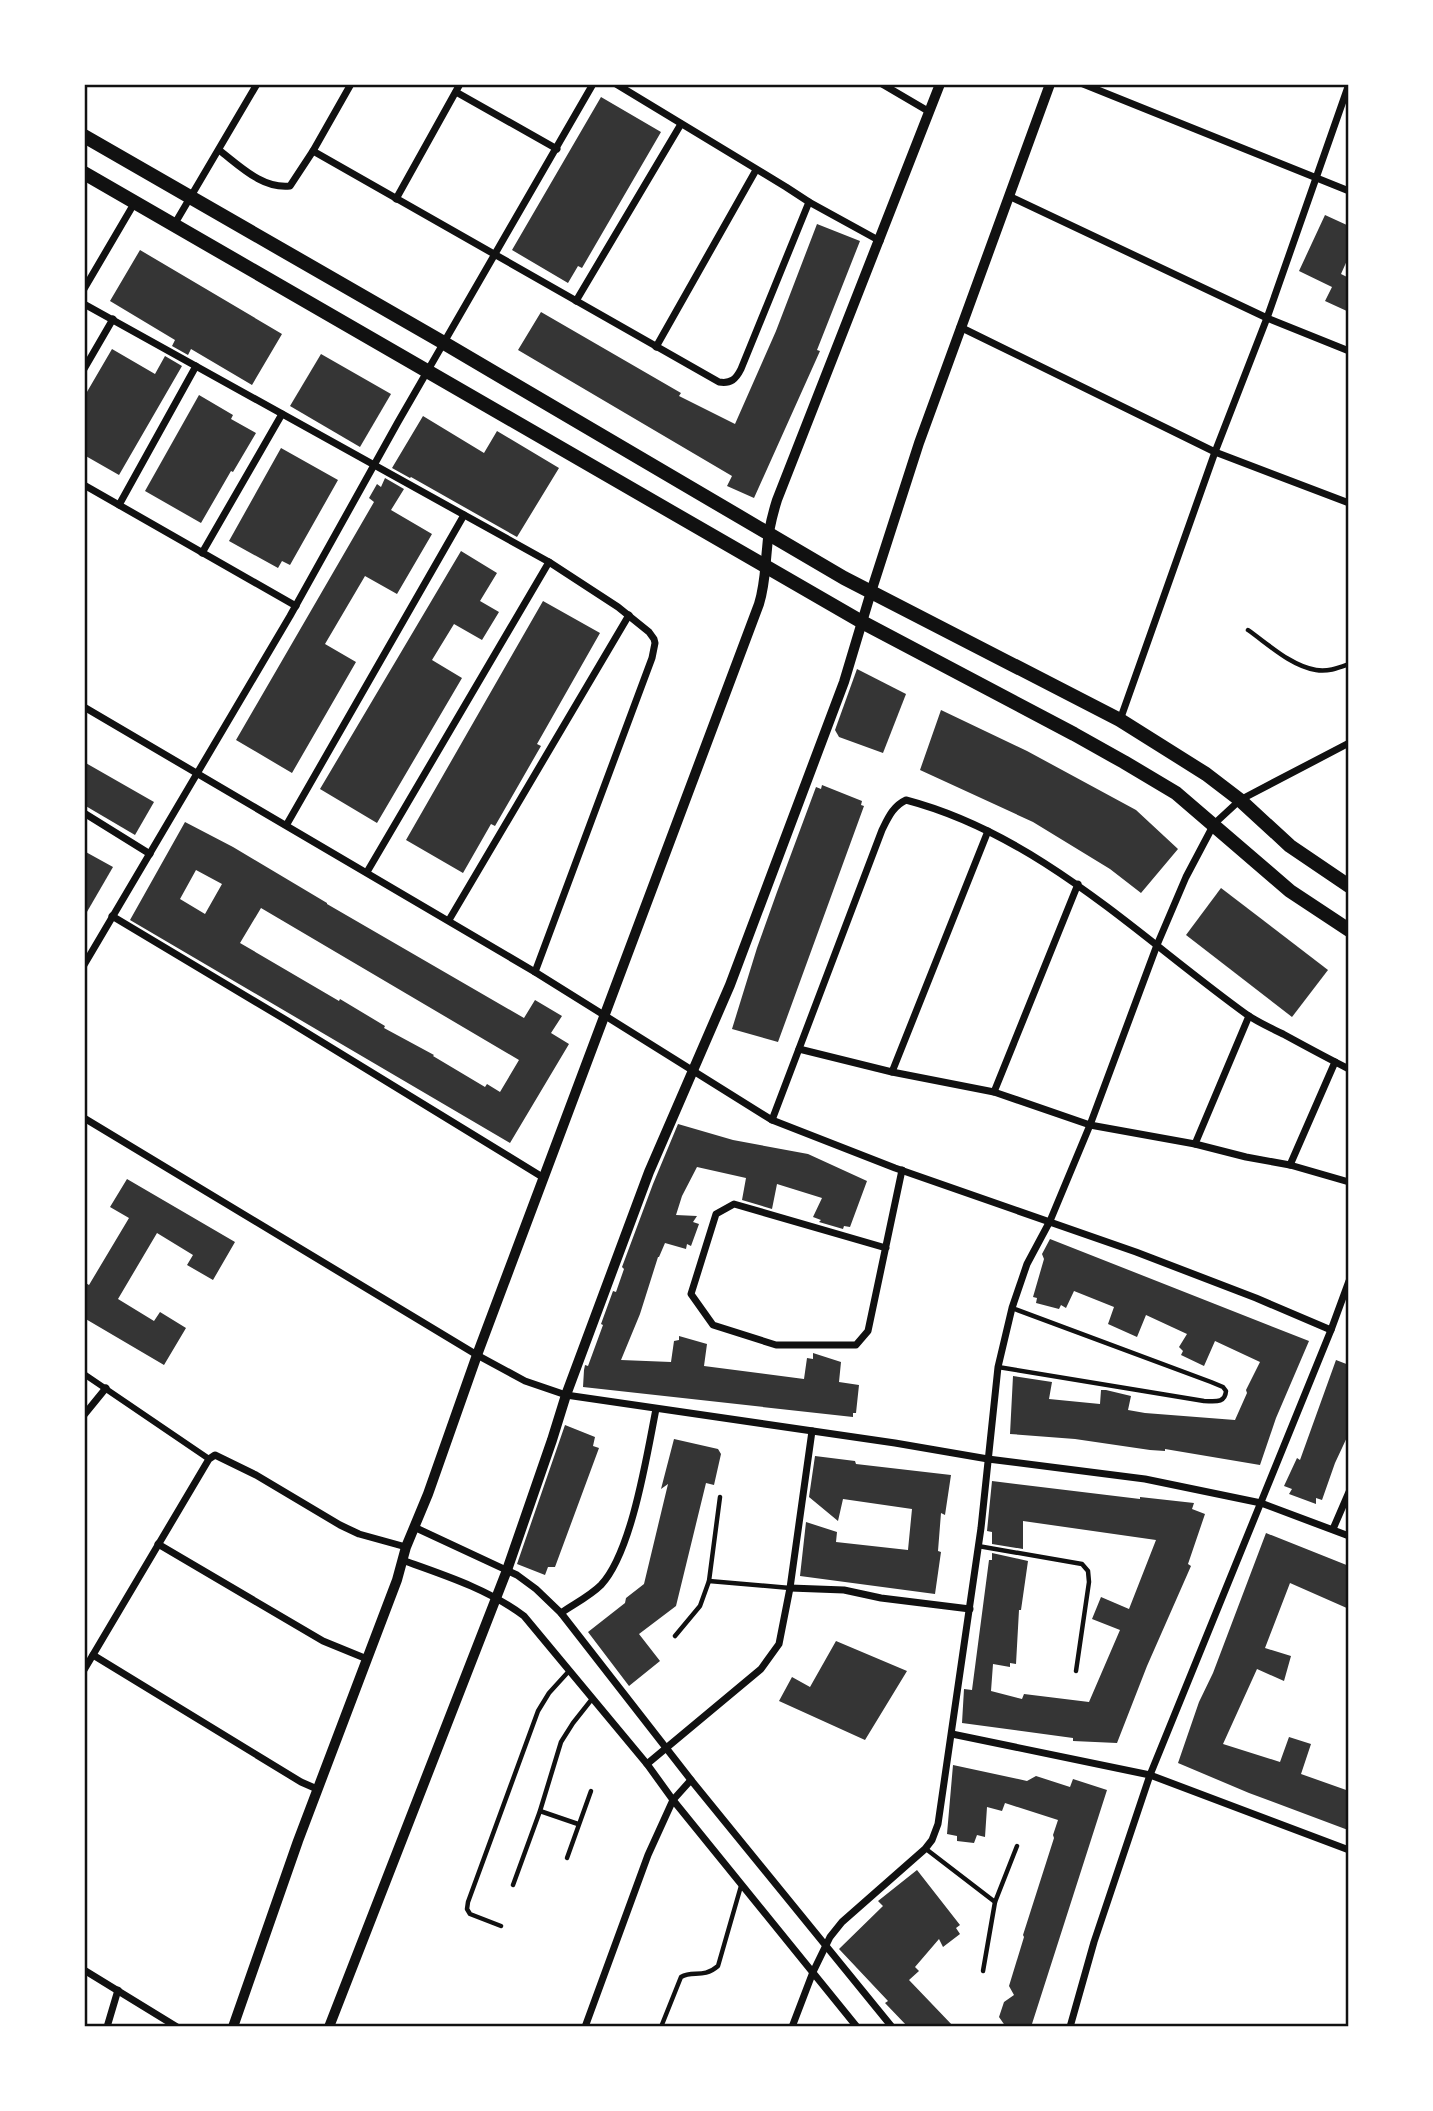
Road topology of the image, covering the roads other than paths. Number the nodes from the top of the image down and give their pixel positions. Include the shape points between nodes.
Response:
1 (256, 84) edge
2 (351, 84) edge
3 (593, 84) edge
4 (616, 84) edge
5 (882, 84) edge
6 (940, 84) edge
7 (1050, 84) edge
8 (1083, 84) edge
9 (1349, 84) edge
10 (458, 88) edge
11 (1346, 98) edge
12 (928, 111) junction
13 (681, 124) junction
14 (84, 136) edge
15 (557, 149) junction
16 (219, 150) junction
17 (313, 151) junction
18 (756, 170) junction
19 (84, 173) edge
20 (1317, 177) junction
21 (1349, 191) edge
22 (1009, 196) junction
23 (191, 198) junction
24 (396, 199) junction
25 (135, 202) junction
26 (809, 202) junction
27 (174, 225) junction
28 (880, 241) junction
29 (495, 256) junction
30 (84, 289) edge
31 (576, 301) junction
32 (84, 303) edge
33 (1267, 318) junction
34 (113, 319) junction
35 (960, 327) junction
36 (444, 343) junction
37 (656, 347) junction
38 (1349, 351) edge
39 (196, 366) junction
40 (84, 369) edge
41 (428, 372) junction
42 (282, 414) junction
43 (1215, 452) junction
44 (374, 465) junction
45 (84, 485) edge
46 (1349, 503) edge
47 (119, 505) junction
48 (464, 515) junction
49 (769, 534) junction
50 (202, 552) junction
51 (548, 562) junction
52 (766, 568) junction
53 (871, 592) junction
54 (296, 606) junction
55 (629, 615) junction
56 (862, 622) junction
57 (1248, 630) dead end
58 (1349, 664) edge
59 (84, 707) edge
60 (1120, 720) junction
61 (1349, 743) edge
62 (198, 773) junction
63 (1240, 800) junction
64 (84, 813) edge
65 (287, 824) junction
66 (1214, 824) junction
67 (988, 831) junction
68 (150, 854) junction
69 (367, 872) junction
70 (1078, 884) junction
71 (1349, 886) edge
72 (112, 916) junction
73 (449, 920) junction
74 (1349, 930) edge
75 (1157, 945) junction
76 (84, 965) edge
77 (535, 972) junction
78 (604, 1014) junction
79 (1249, 1016) junction
80 (799, 1049) junction
81 (1335, 1062) junction
82 (1349, 1069) edge
83 (694, 1071) junction
84 (892, 1072) junction
85 (994, 1092) junction
86 (84, 1118) edge
87 (772, 1120) junction
88 (1090, 1125) junction
89 (1195, 1144) junction
90 (1290, 1165) junction
91 (902, 1170) junction
92 (544, 1178) junction
93 (1349, 1182) edge
94 (1049, 1221) junction
95 (886, 1248) junction
96 (1348, 1286) edge
97 (1012, 1308) junction
98 (1331, 1330) junction
99 (477, 1355) junction
100 (998, 1367) junction
101 (84, 1374) edge
102 (106, 1388) junction
103 (566, 1395) junction
104 (656, 1409) junction
105 (84, 1415) edge
106 (812, 1432) junction
107 (208, 1459) junction
108 (988, 1459) junction
109 (1349, 1492) edge
110 (720, 1497) dead end
111 (1261, 1503) junction
112 (414, 1527) junction
113 (1333, 1529) junction
114 (1349, 1536) edge
115 (158, 1544) junction
116 (978, 1546) junction
117 (406, 1547) junction
118 (402, 1560) junction
119 (507, 1570) junction
120 (709, 1581) junction
121 (790, 1588) junction
122 (495, 1597) junction
123 (970, 1609) junction
124 (561, 1613) junction
125 (675, 1636) dead end
126 (93, 1655) junction
127 (367, 1659) junction
128 (84, 1670) edge
129 (570, 1671) junction
130 (1076, 1671) dead end
131 (593, 1699) junction
132 (952, 1734) junction
133 (667, 1747) junction
134 (647, 1764) junction
135 (1150, 1775) junction
136 (691, 1780) junction
137 (317, 1789) junction
138 (591, 1791) dead end
139 (673, 1800) junction
140 (540, 1811) junction
141 (578, 1824) junction
142 (1017, 1846) dead end
143 (925, 1849) junction
144 (1349, 1850) edge
145 (567, 1858) dead end
146 (742, 1884) junction
147 (513, 1885) dead end
148 (995, 1902) junction
149 (500, 1926) dead end
150 (826, 1946) junction
151 (84, 1970) edge
152 (983, 1971) dead end
153 (813, 1972) junction
154 (118, 1990) junction
155 (107, 2027) edge
156 (177, 2027) edge
157 (233, 2027) edge
158 (328, 2027) edge
159 (585, 2027) edge
160 (661, 2027) edge
161 (792, 2027) edge
162 (857, 2027) edge
163 (892, 2027) edge
164 (1070, 2027) edge

1 - 16 street
2 - 17 street
3 - 15 street
4 - 13 street
5 - 12 street
6 - 12 street
7 - 22 street
8 - 20 street
9 - 11 street
10 - 15 street
10 - 24 street
11 - 20 street
12 - 28 street
13 - 18 street
13 - 31 street
14 - 23 main road
15 - 29 street
16 - 17 street via 257,179 279,188 290,187
16 - 23 street
17 - 24 street
18 - 26 street
18 - 37 street
19 - 25 main road
20 - 21 street
20 - 33 street
22 - 33 street
22 - 35 street
23 - 27 street
23 - 36 main road
24 - 29 street
25 - 27 main road
25 - 30 street
26 - 28 street
26 - 37 street via 735,379 719,382
27 - 41 main road
28 - 49 street via 791,462
29 - 31 street
29 - 36 street
31 - 37 street
32 - 34 street
33 - 38 street
33 - 43 street
34 - 39 street
34 - 40 street
35 - 43 street
35 - 53 street
36 - 41 street
36 - 49 main road
39 - 42 street
39 - 47 street
41 - 44 street
41 - 52 main road
42 - 44 street
42 - 50 street
43 - 46 street
43 - 60 street
44 - 48 street
44 - 54 street
45 - 47 street
47 - 50 street
48 - 51 street
48 - 65 street
49 - 52 street
49 - 53 main road
50 - 54 street
51 - 55 street
51 - 69 street
52 - 56 main road
52 - 78 street via 760,604
53 - 56 street
53 - 60 main road
54 - 62 street
55 - 73 street
55 - 77 street via 654,639 652,658
56 - 66 main road via 1124,762 1176,793
56 - 83 street via 844,682
57 - 58 lane via 1300,665 1330,670
59 - 62 street
60 - 63 main road
61 - 63 street
62 - 65 street
62 - 68 street
63 - 66 street
63 - 71 main road via 1290,846
64 - 68 street
65 - 69 street
66 - 74 main road via 1290,891
66 - 75 street
67 - 70 street
67 - 80 street via 906,800 896,807 882,830
67 - 84 street
68 - 72 street
69 - 73 street
70 - 75 street
70 - 85 street
72 - 76 street
72 - 92 street
73 - 77 street
75 - 79 street
75 - 88 street
77 - 78 street
78 - 83 street
78 - 92 street
79 - 81 street
79 - 89 street
80 - 84 street
80 - 87 street
81 - 82 street
81 - 90 street
83 - 87 street
83 - 103 street via 649,1172
84 - 85 street
85 - 88 street
86 - 99 street
87 - 91 street
88 - 89 street
88 - 94 street
89 - 90 street
90 - 93 street
91 - 94 street
91 - 95 street
92 - 99 street
94 - 97 street
94 - 98 street
95 - 95 street via 869,1331 856,1345 776,1345 713,1325 691,1294 716,1214 733,1204
96 - 98 street
97 - 100 street
97 - 100 lane via 1211,1382 1223,1387 1226,1396 1218,1402 1205,1401
98 - 111 street
99 - 103 street via 525,1381
99 - 112 street
100 - 108 street
101 - 102 street
102 - 105 street
102 - 107 street
103 - 104 street
103 - 119 street
104 - 106 street
104 - 124 street via 625,1540 601,1584
106 - 108 street
106 - 121 street
107 - 115 street
107 - 117 street via 222,1457 359,1534
108 - 111 street via 1145,1479
108 - 116 street
109 - 113 street
110 - 120 lane
111 - 113 street
111 - 135 street
112 - 117 street
112 - 119 street
113 - 114 street
115 - 126 street
115 - 127 street via 323,1641
116 - 123 street
116 - 130 lane via 1082,1563 1088,1582
117 - 118 street
118 - 122 street
118 - 127 street
119 - 122 street
119 - 124 street
120 - 121 lane
120 - 125 lane via 700,1606
121 - 123 street via 844,1590
121 - 133 street via 773,1655
122 - 129 street via 524,1616
122 - 158 street
123 - 132 street
124 - 133 street
126 - 128 street
126 - 137 street
127 - 137 street
129 - 131 street
129 - 149 lane via 538,1711 468,1902 470,1914
131 - 134 street
131 - 140 lane via 561,1742
132 - 135 street
132 - 143 street via 938,1824
133 - 134 street
133 - 136 street
134 - 139 street
135 - 144 street
135 - 164 street
136 - 139 street
136 - 150 street
137 - 157 street
138 - 141 lane
139 - 146 street
139 - 159 street
140 - 141 lane
140 - 147 lane
141 - 145 lane
142 - 148 lane
143 - 148 lane
143 - 150 street via 842,1922
146 - 153 street
146 - 160 lane via 718,1966 681,1977
148 - 152 lane
150 - 153 street
150 - 163 street
151 - 154 street
153 - 161 street
153 - 162 street
154 - 155 street
154 - 156 street

